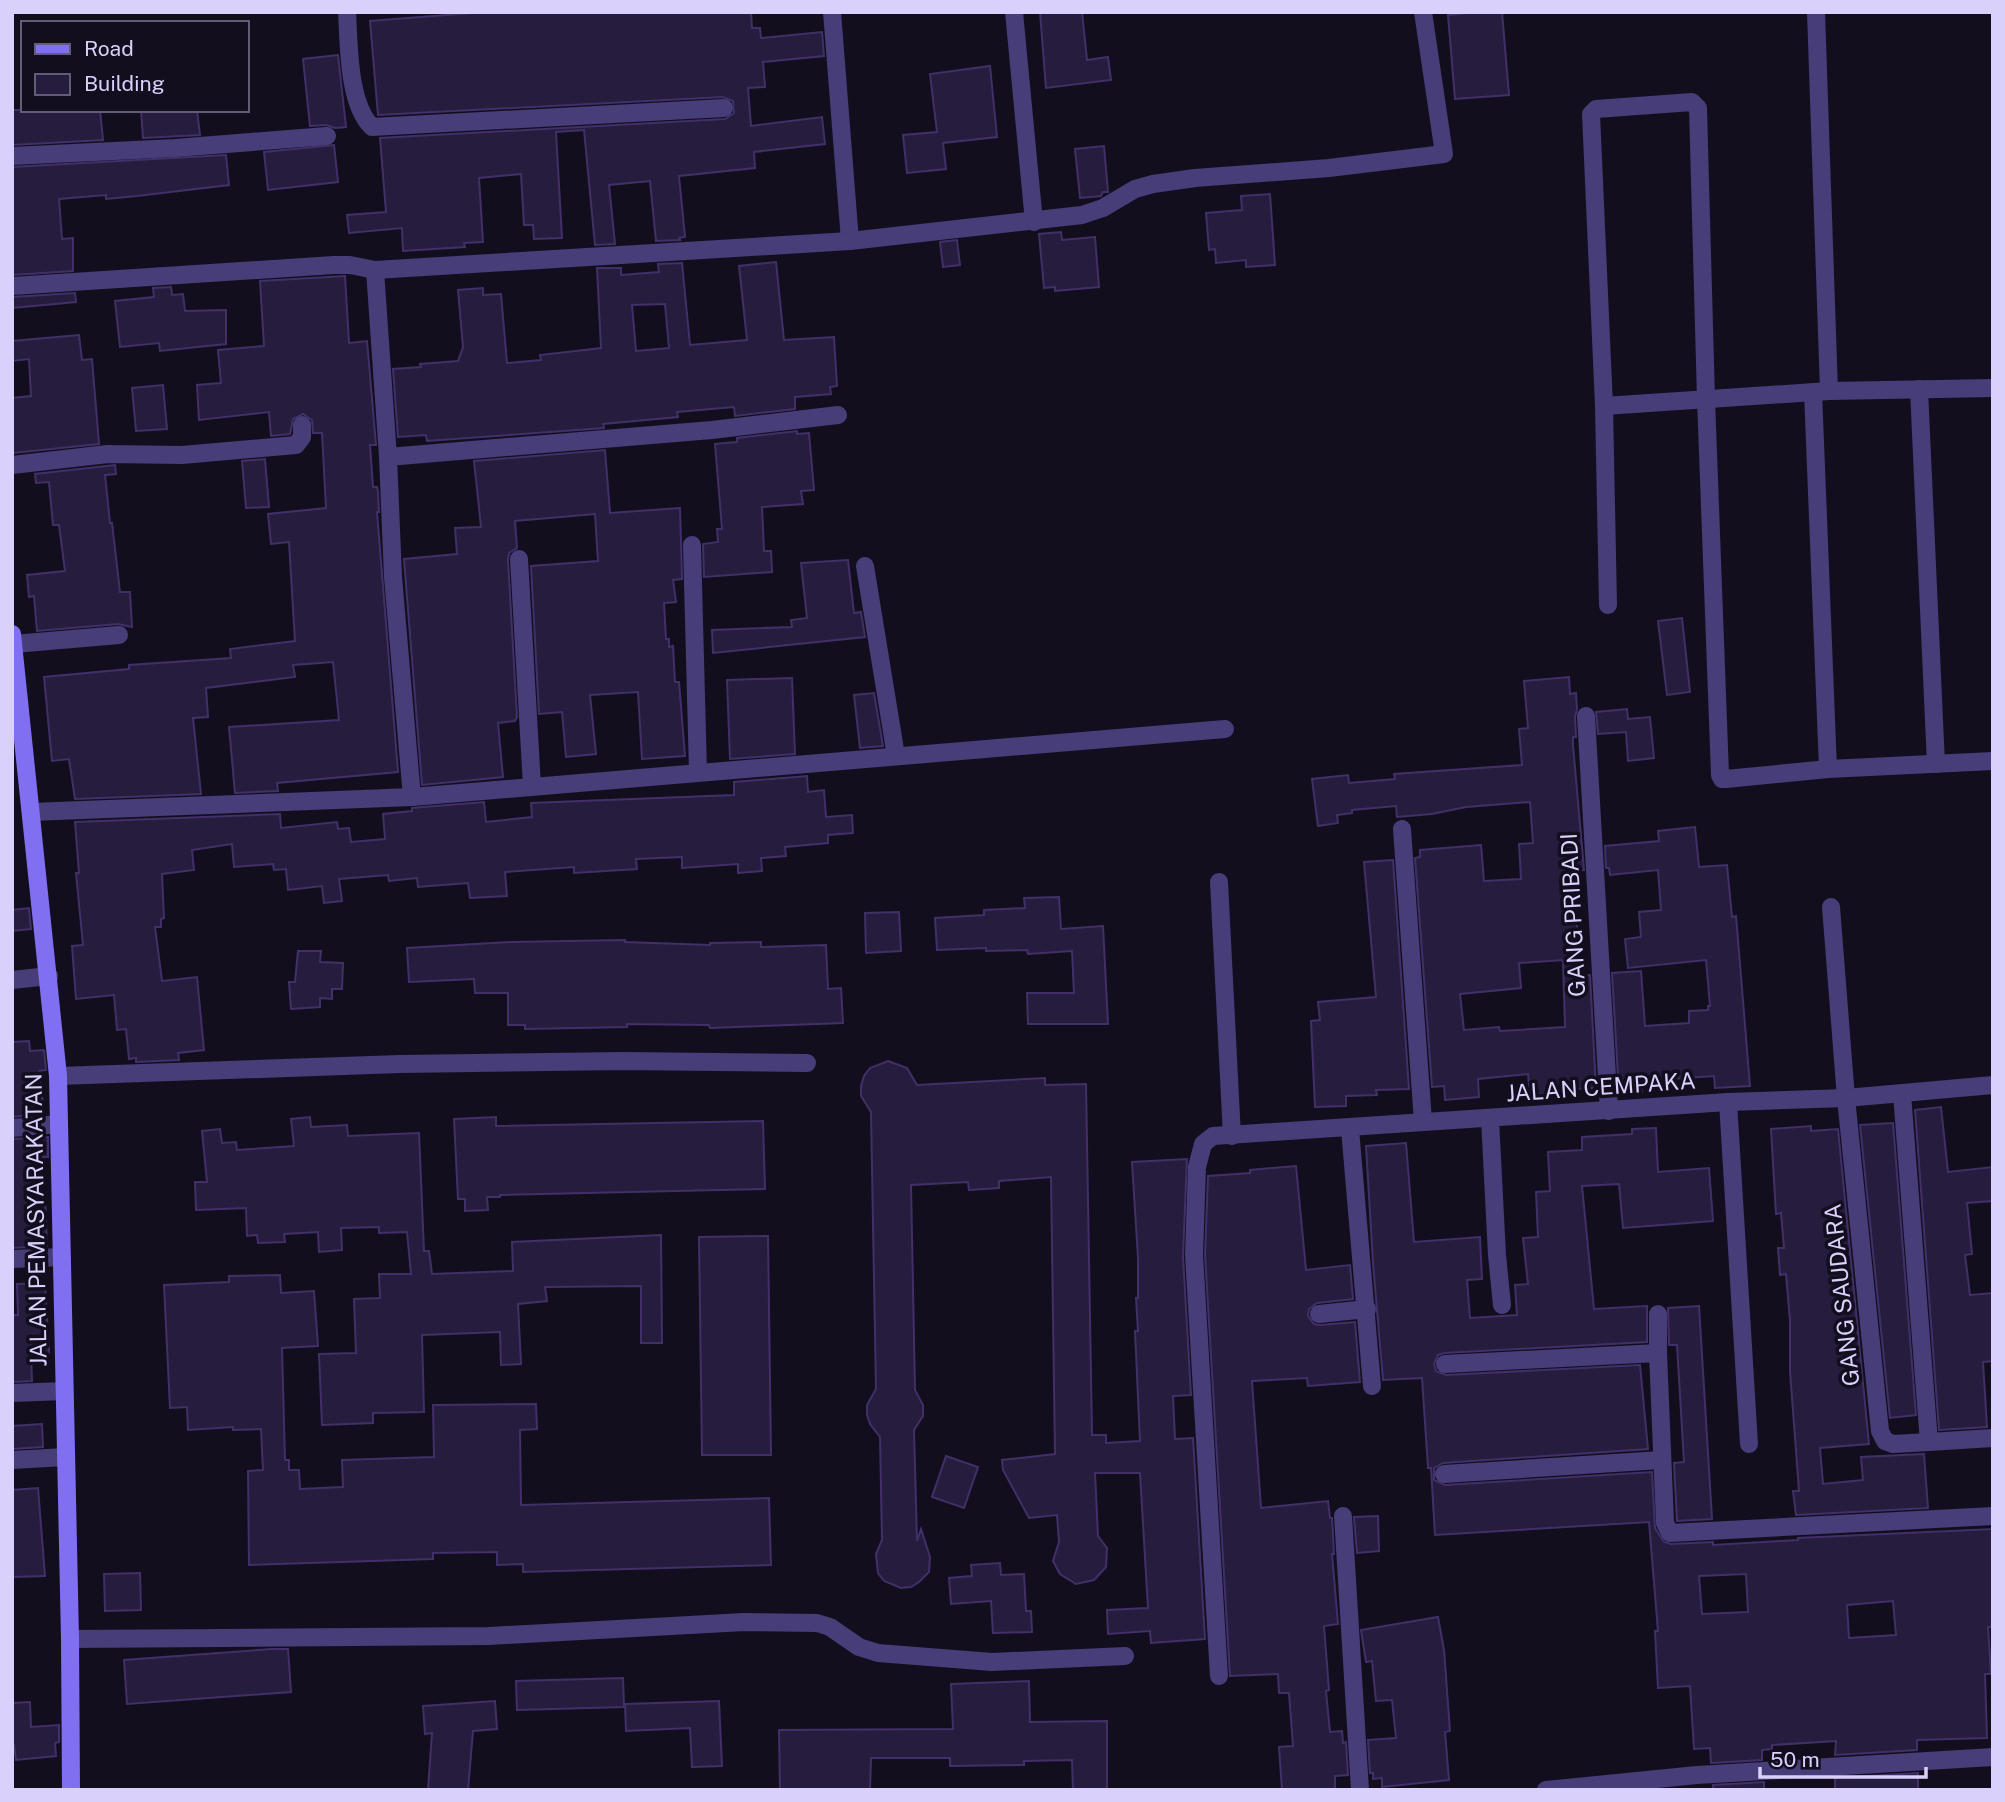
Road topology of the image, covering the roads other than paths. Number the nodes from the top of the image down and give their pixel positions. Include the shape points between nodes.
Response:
1 (347, 12) edge
2 (832, 12) edge
3 (1014, 12) edge
4 (1423, 12) edge
5 (1816, 12) edge
6 (724, 108) dead end
7 (327, 136) dead end
8 (12, 156) edge
9 (1034, 222) junction
10 (850, 241) junction
11 (375, 270) junction
12 (12, 286) edge
13 (1993, 387) edge
14 (1919, 389) junction
15 (1821, 392) junction
16 (1706, 399) junction
17 (1604, 406) junction
18 (838, 415) dead end
19 (302, 425) dead end
20 (388, 457) junction
21 (12, 466) edge
22 (692, 545) dead end
23 (519, 559) dead end
24 (865, 566) dead end
25 (1608, 605) dead end
26 (119, 635) dead end
27 (13, 639) edge
28 (1586, 716) dead end
29 (1225, 729) dead end
30 (18, 750) edge
31 (896, 756) junction
32 (1993, 761) edge
33 (1936, 764) junction
34 (1828, 769) junction
35 (698, 772) junction
36 (531, 786) junction
37 (412, 797) junction
38 (31, 812) junction
39 (1402, 829) dead end
40 (1219, 882) dead end
41 (1831, 907) dead end
42 (49, 976) junction
43 (12, 980) edge
44 (807, 1062) dead end
45 (58, 1076) junction
46 (1993, 1085) edge
47 (1902, 1094) junction
48 (1846, 1098) junction
49 (1728, 1102) junction
50 (1609, 1111) junction
51 (1490, 1119) junction
52 (1423, 1122) junction
53 (59, 1124) junction
54 (12, 1128) edge
55 (1350, 1129) junction
56 (1232, 1136) junction
57 (62, 1257) junction
58 (12, 1259) edge
59 (1502, 1305) dead end
60 (1367, 1310) junction
61 (1319, 1314) dead end
62 (1658, 1314) dead end
63 (1658, 1353) junction
64 (1445, 1364) dead end
65 (1372, 1386) dead end
66 (64, 1391) junction
67 (12, 1394) edge
68 (1993, 1438) edge
69 (1929, 1442) junction
70 (1749, 1444) dead end
71 (65, 1457) junction
72 (12, 1460) edge
73 (1661, 1460) junction
74 (1444, 1474) dead end
75 (1343, 1516) dead end
76 (1993, 1516) edge
77 (70, 1639) junction
78 (1125, 1656) dead end
79 (1219, 1676) dead end
80 (1993, 1758) edge
81 (1697, 1783) edge
82 (1556, 1789) edge
83 (71, 1790) edge
84 (1360, 1790) edge

1 - 6 street via 352,75 363,118 372,127
2 - 10 street
3 - 9 street
4 - 9 street via 1444,154 1153,184 1082,215
5 - 15 street
7 - 8 street
9 - 10 street
10 - 11 street
11 - 12 street via 334,265
11 - 20 street
13 - 14 street
14 - 15 street
14 - 33 street
15 - 16 street
15 - 34 street
16 - 17 street
16 - 17 street via 1698,108 1692,102 1597,109 1591,114
16 - 34 street via 1721,779
17 - 25 street
18 - 20 street
19 - 21 street via 296,445 182,455 108,454
20 - 37 street
22 - 35 street
23 - 36 street
24 - 31 street
26 - 27 street
27 - 30 street, JALAN PEMASYARAKATAN
28 - 50 street, GANG PRIBADI
29 - 31 street
30 - 38 street, JALAN PEMASYARAKATAN
31 - 35 street
32 - 33 street
33 - 34 street
35 - 36 street
36 - 37 street
37 - 38 street
38 - 42 street, JALAN PEMASYARAKATAN
39 - 52 street
40 - 56 street
41 - 48 street, GANG SAUDARA
42 - 43 street
42 - 45 street, JALAN PEMASYARAKATAN
44 - 45 street via 428,1063
45 - 53 street, JALAN PEMASYARAKATAN
46 - 47 street, JALAN CEMPAKA
47 - 48 street, JALAN CEMPAKA
47 - 69 street
48 - 49 street, JALAN CEMPAKA
48 - 69 street, GANG SAUDARA via 1880,1431 1885,1441 1893,1444
49 - 50 street, JALAN CEMPAKA
49 - 70 street
50 - 51 street, JALAN CEMPAKA
51 - 52 street, JALAN CEMPAKA
51 - 59 street
52 - 55 street, JALAN CEMPAKA
53 - 54 street
53 - 57 street, JALAN PEMASYARAKATAN
55 - 56 street, JALAN CEMPAKA
55 - 60 street
56 - 79 street, JALAN CEMPAKA via 1213,1136 1203,1144 1197,1167 1194,1246
57 - 58 street
57 - 66 street, JALAN PEMASYARAKATAN
60 - 61 street
60 - 65 street
62 - 63 street
63 - 64 street
63 - 73 street
66 - 67 street
66 - 71 street, JALAN PEMASYARAKATAN
68 - 69 street, GANG SAUDARA
71 - 72 street
71 - 77 street, JALAN PEMASYARAKATAN
73 - 74 street
73 - 76 street via 1665,1523 1670,1532
75 - 84 street
77 - 78 street via 489,1636 744,1622 817,1623 878,1653 992,1662
77 - 83 street, JALAN PEMASYARAKATAN
80 - 81 street
81 - 82 street

